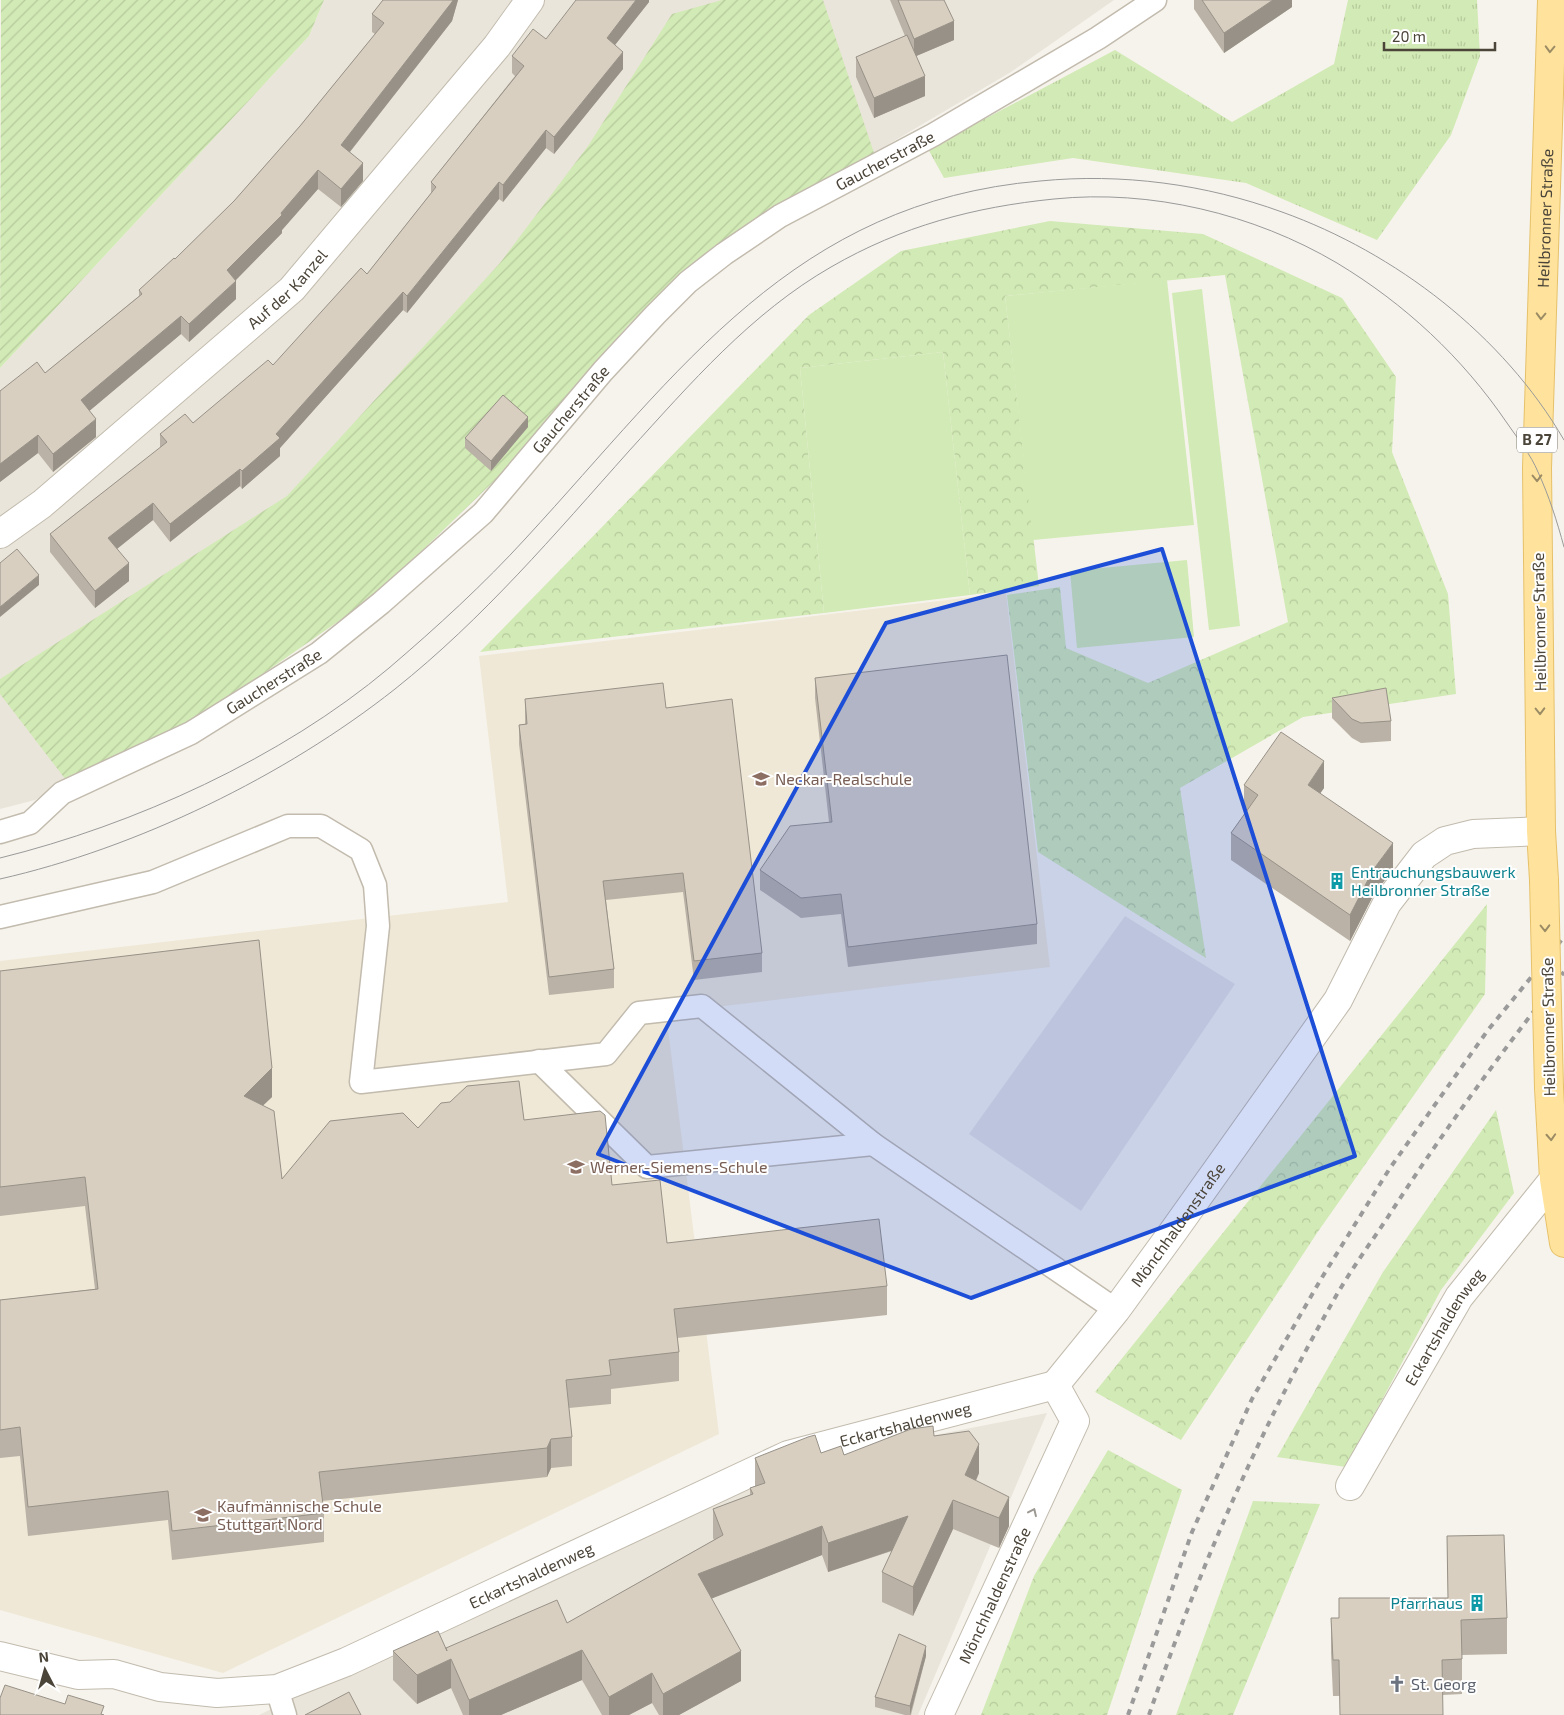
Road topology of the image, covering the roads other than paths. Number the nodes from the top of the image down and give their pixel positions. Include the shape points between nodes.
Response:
1 (530, 0) edge
2 (1155, 0) edge
3 (1552, 0) edge
4 (0, 534) edge
5 (1542, 831) junction
6 (0, 832) edge
7 (0, 917) edge
8 (539, 1061) junction
9 (872, 1144) junction
10 (1554, 1179) junction
11 (1564, 1243) edge
12 (1116, 1310) junction
13 (1055, 1385) junction
14 (1350, 1486) dead end
15 (0, 1656) edge
16 (277, 1689) junction
17 (286, 1715) edge
18 (938, 1715) edge

1 - 4 street, Auf der Kanzel via 497,46 292,288 42,504
2 - 6 lane, Gaucherstraße via 1098,38 933,135 780,216 724,254 688,282 655,315 603,371 483,513 319,653 191,733 62,793 30,823
3 -> 5 main road, Heilbronner Straße / B 27 via 1537,468
5 -> 10 main road, Heilbronner Straße / B 27, bridge
5 - 12 street, Mönchhaldenstraße via 1473,834 1444,841 1424,855 1387,903 1338,1000
7 - 8 lane via 153,882 288,826 320,826 361,850 375,885 378,926 361,1082
8 - 9 lane via 647,1167
8 - 9 lane via 606,1054 639,1013 702,1006
9 - 12 lane
10 - 11 main road, Heilbronner Straße / B 27
10 - 14 street, Eckartshaldenweg via 1459,1297
12 - 13 street, Mönchhaldenstraße
13 - 16 street, Eckartshaldenweg via 788,1455 346,1662
18 -> 13 street, Mönchhaldenstraße via 1075,1421
15 - 16 street, Eckartshaldenweg via 78,1676 114,1674 160,1688 217,1693
16 - 17 lane

